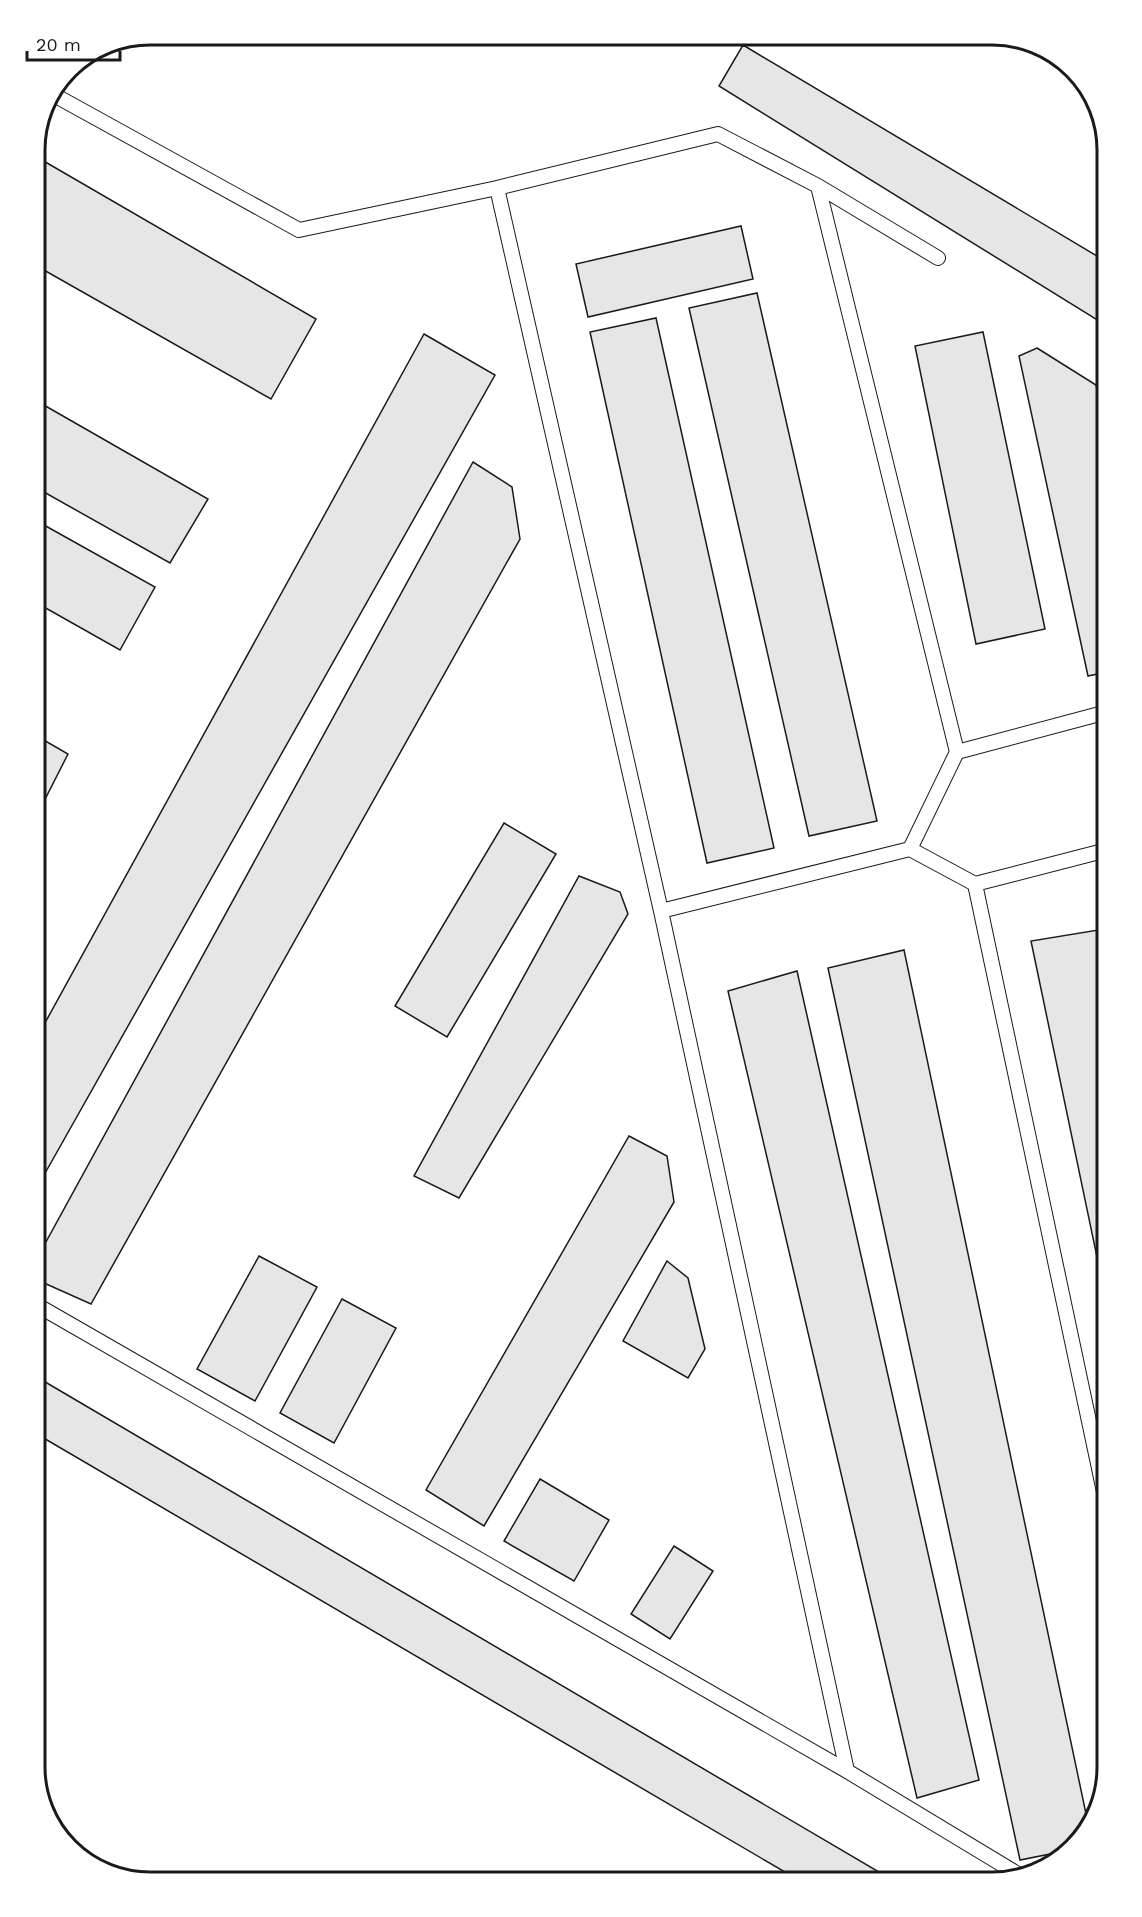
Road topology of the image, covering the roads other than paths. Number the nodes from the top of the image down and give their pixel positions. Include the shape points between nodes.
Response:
1 (60, 98) edge
2 (818, 186) junction
3 (497, 188) junction
4 (938, 258) dead end
5 (1097, 715) edge
6 (957, 752) junction
7 (910, 849) junction
8 (1097, 853) edge
9 (975, 884) junction
10 (661, 911) junction
11 (45, 1310) edge
12 (1097, 1459) edge
13 (847, 1771) junction
14 (1011, 1870) edge

1 - 3 lane via 299,230
2 - 3 lane via 718,134
2 - 4 lane
2 - 6 lane
3 - 10 lane
5 - 6 lane
6 - 7 lane
7 - 9 lane
7 - 10 lane
8 - 9 lane
9 - 12 lane
10 - 13 lane
11 - 13 lane
13 - 14 lane

